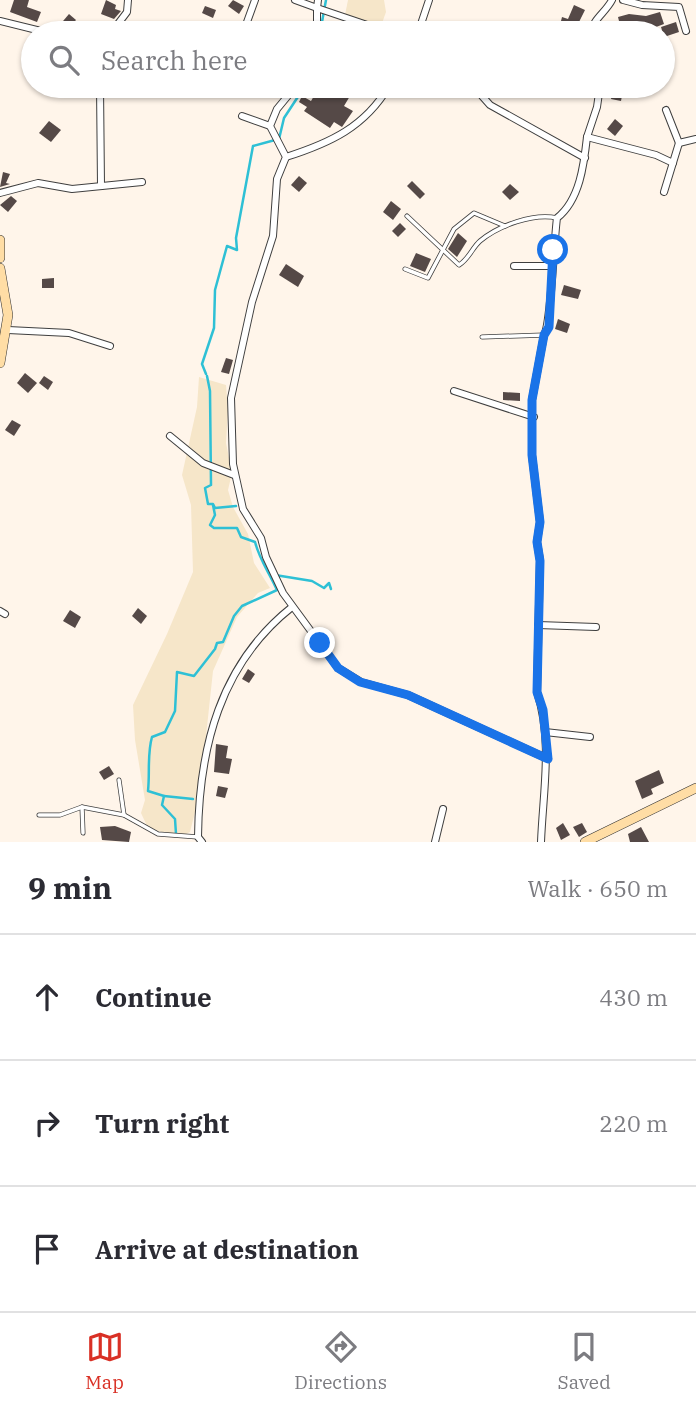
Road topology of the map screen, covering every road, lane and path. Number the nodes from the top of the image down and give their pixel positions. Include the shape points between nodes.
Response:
1 (128, 0) edge
2 (255, 0) edge
3 (295, 0) edge
4 (318, 0) edge
5 (429, 0) edge
6 (611, 0) edge
7 (623, 0) edge
8 (317, 8) junction
9 (0, 21) edge
10 (120, 21) edge
11 (247, 21) edge
12 (317, 21) edge
13 (355, 21) edge
14 (422, 21) edge
15 (596, 21) edge
16 (21, 26) edge
17 (686, 31) dead end
18 (100, 98) edge
19 (286, 98) edge
20 (381, 98) edge
21 (484, 98) edge
22 (598, 98) edge
23 (666, 110) dead end
24 (242, 116) dead end
25 (270, 126) junction
26 (587, 137) junction
27 (696, 139) edge
28 (679, 143) junction
29 (286, 157) junction
30 (585, 158) junction
31 (673, 163) junction
32 (142, 182) dead end
33 (101, 186) junction
34 (664, 192) dead end
35 (0, 193) edge
36 (407, 216) dead end
37 (557, 218) junction
38 (507, 227) junction
39 (0, 240) edge
40 (442, 252) junction
41 (0, 258) edge
42 (514, 266) dead end
43 (552, 266) junction
44 (0, 268) edge
45 (405, 269) dead end
46 (8, 330) junction
47 (544, 335) junction
48 (482, 337) dead end
49 (110, 346) dead end
50 (0, 363) edge
51 (454, 391) dead end
52 (534, 417) junction
53 (170, 436) dead end
54 (234, 475) junction
55 (292, 607) junction
56 (538, 625) junction
57 (596, 627) dead end
58 (545, 732) junction
59 (590, 737) dead end
60 (548, 759) junction
61 (119, 780) dead end
62 (696, 788) edge
63 (82, 807) junction
64 (443, 809) dead end
65 (124, 815) junction
66 (39, 816) dead end
67 (83, 833) dead end
68 (200, 839) edge
69 (435, 842) edge
70 (541, 842) edge
71 (585, 842) edge

1 - 10 street
2 - 11 street
3 - 8 street
4 - 8 street
5 - 14 street
6 - 15 street
7 - 17 street via 679,7
8 - 12 street
8 - 13 street
9 - 16 street
18 - 33 street
19 - 25 street
20 - 29 street via 372,112 326,144
21 - 30 street via 490,106
22 - 26 street
23 - 28 street
24 - 25 street
25 - 29 street
26 - 30 street
26 - 31 street
27 - 28 street
28 - 31 street
29 - 54 street via 277,179 273,236 252,302 231,398
30 - 37 street via 567,211
31 - 34 street
32 - 33 street
33 - 35 street via 72,189 38,183
36 - 40 lane
37 - 38 lane via 542,215
37 - 43 street
38 - 40 lane via 478,242 460,265
38 - 40 lane via 474,213 454,229
39 - 41 main road
40 - 45 lane via 428,278
42 - 43 street
43 - 47 street via 549,327
44 - 46 main road
46 - 49 street via 69,332
46 - 50 main road
47 - 48 lane
47 - 52 street via 532,400
51 - 52 street
52 - 56 street via 532,455 540,522
53 - 54 street via 203,463
54 - 55 street via 243,509
55 - 60 street via 338,668 360,682 408,695
55 - 68 street via 251,646 215,714 204,755
56 - 57 street
56 - 58 street via 537,692
58 - 59 street
58 - 60 street
60 - 70 street
61 - 65 lane
62 - 71 main road
63 - 65 lane
63 - 66 lane
63 - 67 lane
64 - 69 street
65 - 68 lane via 158,834

